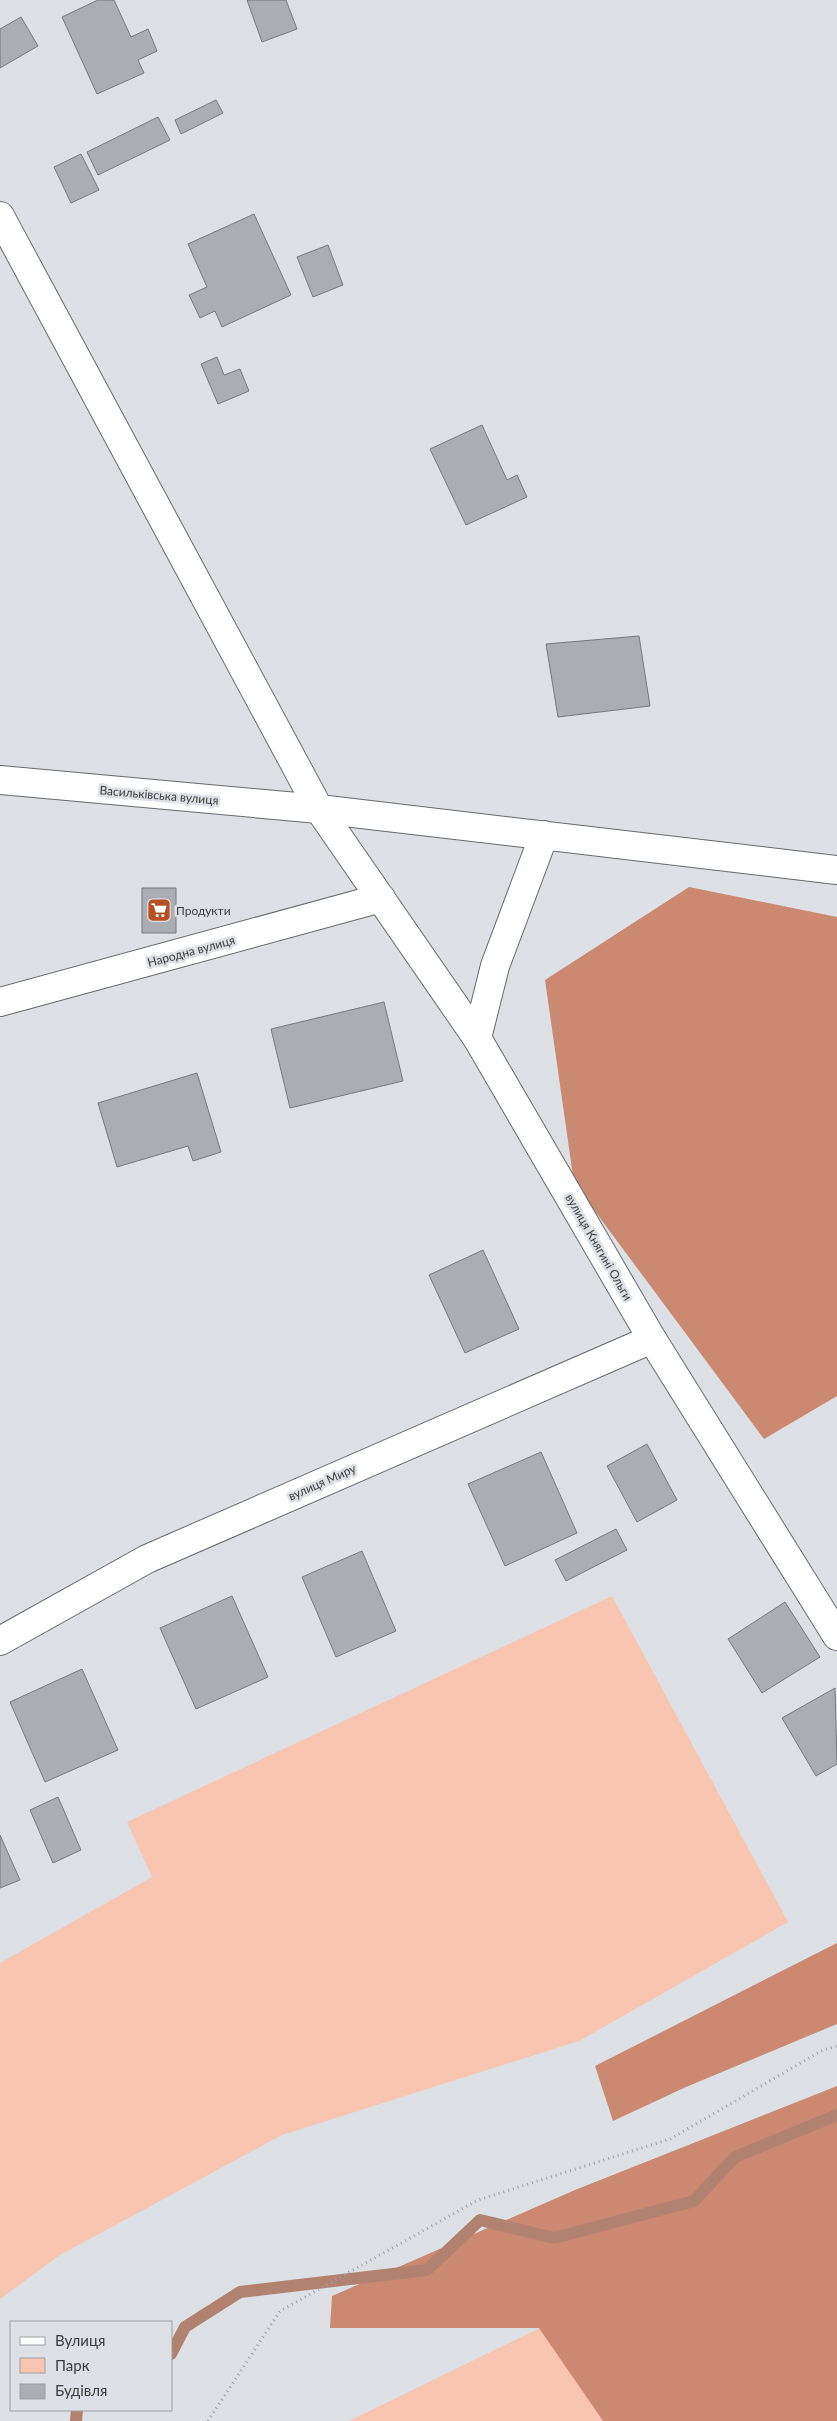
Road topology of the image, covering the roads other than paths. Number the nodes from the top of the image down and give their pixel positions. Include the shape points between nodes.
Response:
1 (0, 216) edge
2 (0, 780) edge
3 (319, 809) junction
4 (544, 834) junction
5 (837, 870) edge
6 (381, 898) junction
7 (0, 1002) edge
8 (477, 1038) junction
9 (652, 1338) junction
10 (837, 1636) edge
11 (0, 1641) edge

1 - 3 street, вулиця Княгині Ольги
2 - 3 street, Васильківська вулиця
3 - 4 street, Васильківська вулиця
3 - 6 street, вулиця Княгині Ольги
4 - 5 street, Васильківська вулиця
4 - 8 street via 495,966
6 - 7 street, Народна вулиця
6 - 8 street, вулиця Княгині Ольги
8 - 9 street, вулиця Княгині Ольги
9 - 10 street, вулиця Княгині Ольги
9 - 11 street, вулиця Миру via 147,1559

